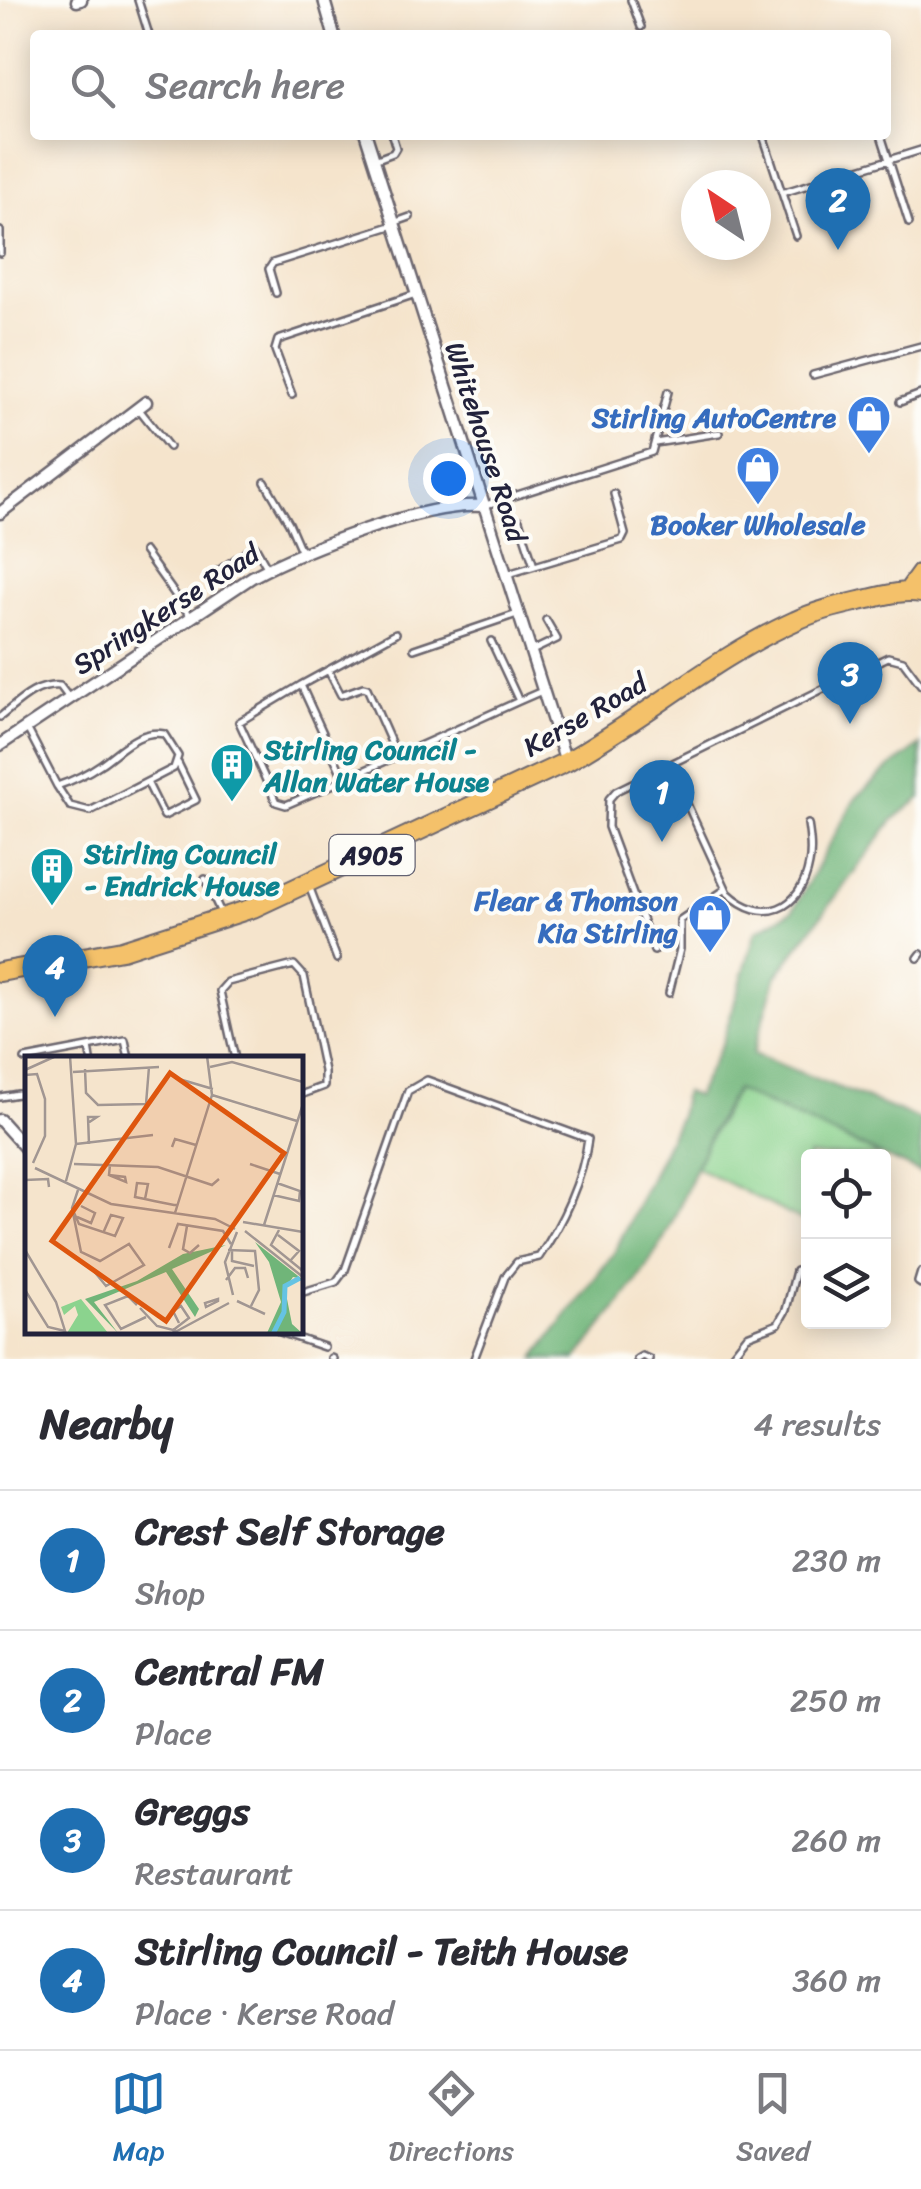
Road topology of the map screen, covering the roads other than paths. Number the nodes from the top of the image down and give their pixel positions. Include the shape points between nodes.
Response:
1 (138, 0) edge
2 (324, 0) edge
3 (631, 0) edge
4 (641, 27) dead end
5 (147, 30) edge
6 (333, 30) edge
7 (368, 140) edge
8 (394, 140) edge
9 (765, 140) edge
10 (883, 140) edge
11 (921, 150) edge
12 (374, 160) junction
13 (889, 160) junction
14 (782, 193) junction
15 (410, 217) dead end
16 (909, 223) dead end
17 (394, 224) junction
18 (0, 232) edge
19 (796, 236) dead end
20 (0, 253) edge
21 (276, 292) dead end
22 (416, 294) junction
23 (921, 346) edge
24 (813, 374) dead end
25 (668, 392) dead end
26 (921, 394) edge
27 (292, 395) dead end
28 (900, 402) dead end
29 (142, 405) joint
30 (719, 434) dead end
31 (655, 443) junction
32 (169, 447) dead end
33 (265, 482) dead end
34 (614, 494) dead end
35 (483, 506) junction
36 (0, 514) edge
37 (519, 520) dead end
38 (144, 551) dead end
39 (302, 553) junction
40 (534, 566) junction
41 (268, 569) junction
42 (921, 573) edge
43 (505, 575) junction
44 (208, 578) dead end
45 (914, 592) edge
46 (517, 614) junction
47 (191, 617) junction
48 (546, 620) dead end
49 (396, 632) dead end
50 (490, 642) dead end
51 (414, 649) dead end
52 (529, 652) junction
53 (328, 670) junction
54 (302, 685) junction
55 (921, 685) edge
56 (542, 691) junction
57 (69, 698) junction
58 (520, 701) junction
59 (0, 717) edge
60 (27, 727) junction
61 (0, 744) edge
62 (397, 756) junction
63 (177, 760) junction
64 (566, 762) junction
65 (669, 764) junction
66 (344, 779) junction
67 (148, 784) junction
68 (58, 786) junction
69 (808, 824) dead end
70 (205, 879) dead end
71 (308, 883) junction
72 (726, 888) junction
73 (224, 918) junction
74 (654, 951) dead end
75 (337, 958) dead end
76 (0, 972) edge
77 (669, 993) dead end
78 (88, 1047) junction
79 (58, 1056) edge
80 (90, 1056) edge
81 (128, 1056) edge
82 (234, 1056) edge
83 (302, 1094) edge
84 (25, 1096) edge
85 (0, 1097) edge
86 (0, 1120) edge
87 (25, 1148) edge
88 (796, 1272) dead end
89 (921, 1272) edge
90 (921, 1284) edge
91 (302, 1291) edge
92 (286, 1334) edge
93 (324, 1347) dead end
94 (474, 1359) edge
95 (637, 1359) edge
96 (649, 1359) edge
97 (729, 1359) edge

1 - 5 lane
2 - 6 street
3 - 4 lane
7 - 12 street, Whitehouse Road
8 - 12 lane via 393,153
9 - 14 lane
10 - 13 lane
11 - 13 lane
12 - 17 street, Whitehouse Road
13 - 14 lane
13 - 16 lane
14 - 19 lane
15 - 17 lane
17 - 21 lane via 272,263
17 - 22 street, Whitehouse Road
18 - 20 lane
22 - 27 lane via 278,340
22 - 35 street, Whitehouse Road
23 - 24 lane
25 - 31 lane
26 - 28 lane
29 - 32 lane
29 - 36 street
30 - 31 lane
31 - 35 lane via 652,452
33 - 39 lane
34 - 40 lane via 625,538
35 - 39 street, Springkerse Road via 408,518
35 - 43 street, Whitehouse Road
37 - 40 lane
38 - 47 lane
39 - 41 street, Springkerse Road
40 - 43 lane
41 - 44 lane via 255,546
41 - 47 street, Springkerse Road
42 - 45 main road, Kerse Road / A905
43 - 46 street, Whitehouse Road
45 - 64 main road, Kerse Road / A905 via 795,621
46 - 51 lane
46 - 52 street, Whitehouse Road
47 - 57 street, Springkerse Road
48 - 52 lane via 557,638
49 - 53 lane
50 - 58 lane
52 - 56 street, Whitehouse Road
53 - 54 lane
53 - 62 lane via 342,695 368,688
54 - 66 lane
54 - 66 lane via 239,725 276,802 286,805
55 - 65 lane via 903,661 888,657
56 - 58 lane
56 - 64 street, Whitehouse Road
57 - 59 lane via 60,686 36,689
57 - 60 street, Springkerse Road
58 - 62 lane
60 - 61 street, Springkerse Road
60 - 68 lane
62 - 66 lane
63 - 67 lane
63 - 67 lane via 196,800 164,816
63 - 68 lane via 164,734 152,732
64 - 71 main road, Kerse Road / A905
65 - 72 lane
65 - 74 lane via 616,791 607,810
67 - 68 lane via 90,811 70,806
69 - 72 lane via 809,866 792,901 758,911 741,905
70 - 73 lane
71 - 73 main road, Kerse Road / A905
71 - 75 lane
72 - 77 lane via 680,920
73 - 76 main road, Kerse Road / A905 via 122,950
78 - 79 lane
78 - 80 lane
78 - 81 lane via 124,1040
82 - 83 lane via 220,991 228,982 294,965 304,976 324,1071 324,1086
84 - 85 lane
86 - 87 street
88 - 97 lane via 778,1324 747,1336
89 - 90 lane
91 - 94 lane via 336,1282 345,1270 408,1091 426,1080 588,1139 552,1238 539,1257 518,1262 505,1277
92 - 93 lane
95 - 96 lane

